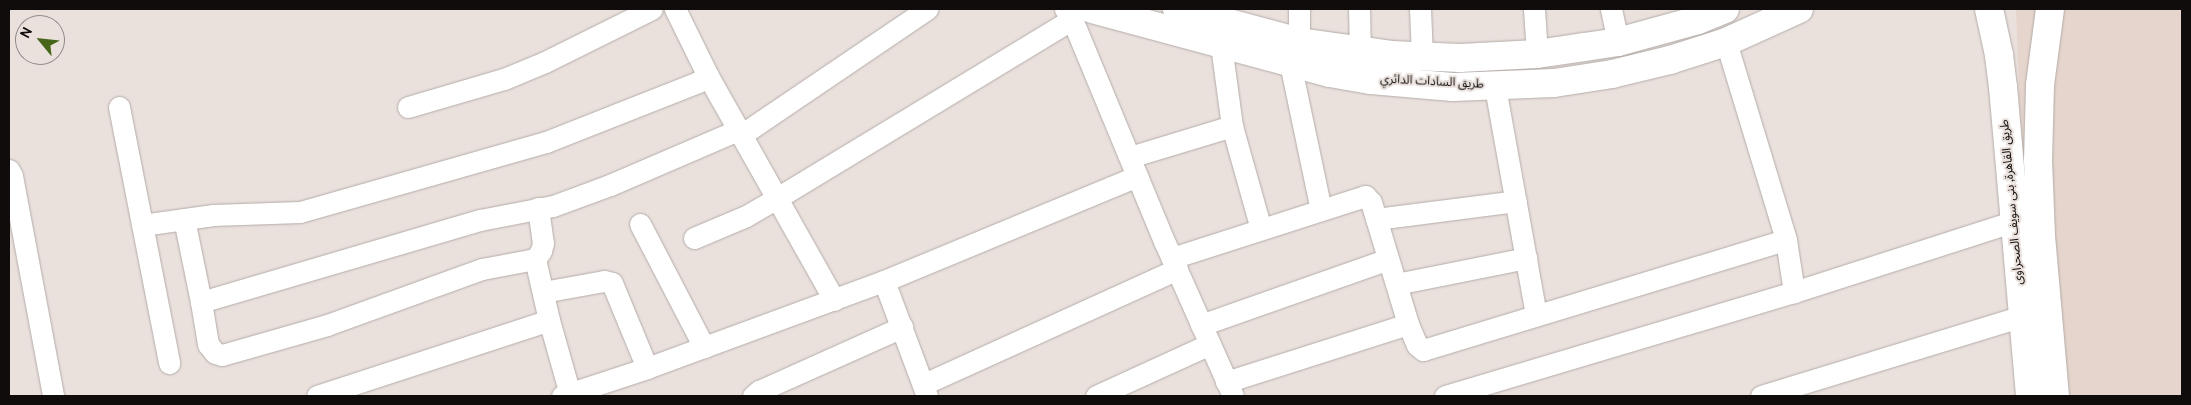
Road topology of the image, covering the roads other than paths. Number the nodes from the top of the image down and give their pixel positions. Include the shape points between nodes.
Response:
1 (652, 9) edge
2 (675, 9) edge
3 (928, 9) edge
4 (1177, 9) edge
5 (1299, 9) edge
6 (1359, 9) edge
7 (1420, 9) edge
8 (1534, 9) edge
9 (1611, 9) edge
10 (1725, 9) edge
11 (1799, 9) edge
12 (1989, 9) edge
13 (2050, 9) edge
14 (1076, 12) edge
15 (1618, 42) junction
16 (1726, 42) junction
17 (1221, 45) junction
18 (1360, 52) junction
19 (1295, 53) junction
20 (1536, 54) junction
21 (1422, 57) junction
22 (708, 76) junction
23 (2040, 85) junction
24 (1495, 87) junction
25 (2003, 87) junction
26 (119, 107) dead end
27 (408, 107) dead end
28 (1232, 126) junction
29 (740, 132) junction
30 (1133, 167) junction
31 (9, 170) edge
32 (777, 198) junction
33 (1516, 201) junction
34 (538, 208) junction
35 (1321, 210) junction
36 (184, 219) junction
37 (1376, 219) junction
38 (2014, 221) junction
39 (142, 224) junction
40 (640, 224) dead end
41 (1261, 229) junction
42 (694, 238) dead end
43 (1786, 240) junction
44 (1388, 258) junction
45 (1526, 258) junction
46 (535, 259) junction
47 (1174, 263) junction
48 (884, 281) junction
49 (1396, 284) junction
50 (543, 292) junction
51 (1794, 292) junction
52 (834, 300) junction
53 (202, 302) junction
54 (1536, 314) junction
55 (2023, 316) junction
56 (549, 320) junction
57 (1201, 324) junction
58 (1408, 324) junction
59 (902, 327) junction
60 (1210, 344) junction
61 (704, 347) junction
62 (169, 363) dead end
63 (647, 368) junction
64 (1230, 389) edge
65 (926, 390) edge
66 (566, 395) edge
67 (53, 396) edge
68 (317, 396) edge
69 (752, 396) edge
70 (1096, 396) edge
71 (1446, 396) edge
72 (1761, 396) edge
73 (2030, 396) edge
74 (2055, 396) edge

1 - 27 street via 504,79
2 - 22 street
3 - 29 street
4 - 19 main road, طريق السادات الدائري
5 - 19 street
6 - 18 street
7 - 21 street
8 - 20 street
9 - 15 street
10 - 15 main road, طريق السادات الدائري via 1681,26
11 - 16 main road, طريق السادات الدائري
12 - 25 main road, طريق القاهرة, بنى سويف الصحراوى
13 - 23 main road, طريق القاهرة, بنى سويف الصحراوى
14 - 17 main road, طريق السادات الدائري
14 - 30 street
14 - 32 street
15 - 20 main road, طريق السادات الدائري
16 - 24 main road, طريق السادات الدائري via 1612,74 1554,83
16 - 43 street
17 - 19 main road, طريق السادات الدائري
17 - 28 street
18 - 19 main road, طريق السادات الدائري
18 - 21 main road, طريق السادات الدائري
19 - 24 main road, طريق السادات الدائري via 1330,73 1412,84
19 - 35 street
20 - 21 main road, طريق السادات الدائري
22 - 29 street
22 - 36 street via 546,142 300,212
23 - 25 main road
23 - 74 main road, طريق القاهرة, بنى سويف الصحراوى via 2038,198
24 - 33 street
25 - 38 main road, طريق القاهرة, بنى سويف الصحراوى
26 - 39 street
28 - 30 street
28 - 41 street
29 - 32 street
29 - 34 street via 610,185 553,206
30 - 47 street
30 - 48 street
31 - 67 street
32 - 42 street via 746,216
32 - 52 street
33 - 37 street
33 - 45 street
34 - 46 street via 543,243
34 - 53 street via 480,220
35 - 37 street via 1365,196 1371,202
35 - 41 street
36 - 39 street
36 - 53 street
37 - 44 street
38 - 51 street
38 - 55 main road, طريق القاهرة, بنى سويف الصحراوى
39 - 62 street
40 - 61 street
41 - 47 street
43 - 51 street
43 - 54 street
44 - 49 street
44 - 57 street
45 - 49 street
45 - 54 street
46 - 50 street
46 - 53 street via 482,269 327,325 222,355 215,354 208,344
47 - 57 street
47 - 65 street
48 - 52 street
48 - 59 street
49 - 58 street
50 - 56 street
50 - 63 street via 604,281 612,283
51 - 71 street
52 - 61 street
54 - 58 street via 1423,350 1417,345
55 - 72 street
55 - 73 main road, طريق القاهرة, بنى سويف الصحراوى
56 - 66 street
56 - 68 street
57 - 60 street
58 - 64 street
59 - 65 street
59 - 69 street
60 - 64 street
60 - 70 street
61 - 63 street
63 - 66 street

